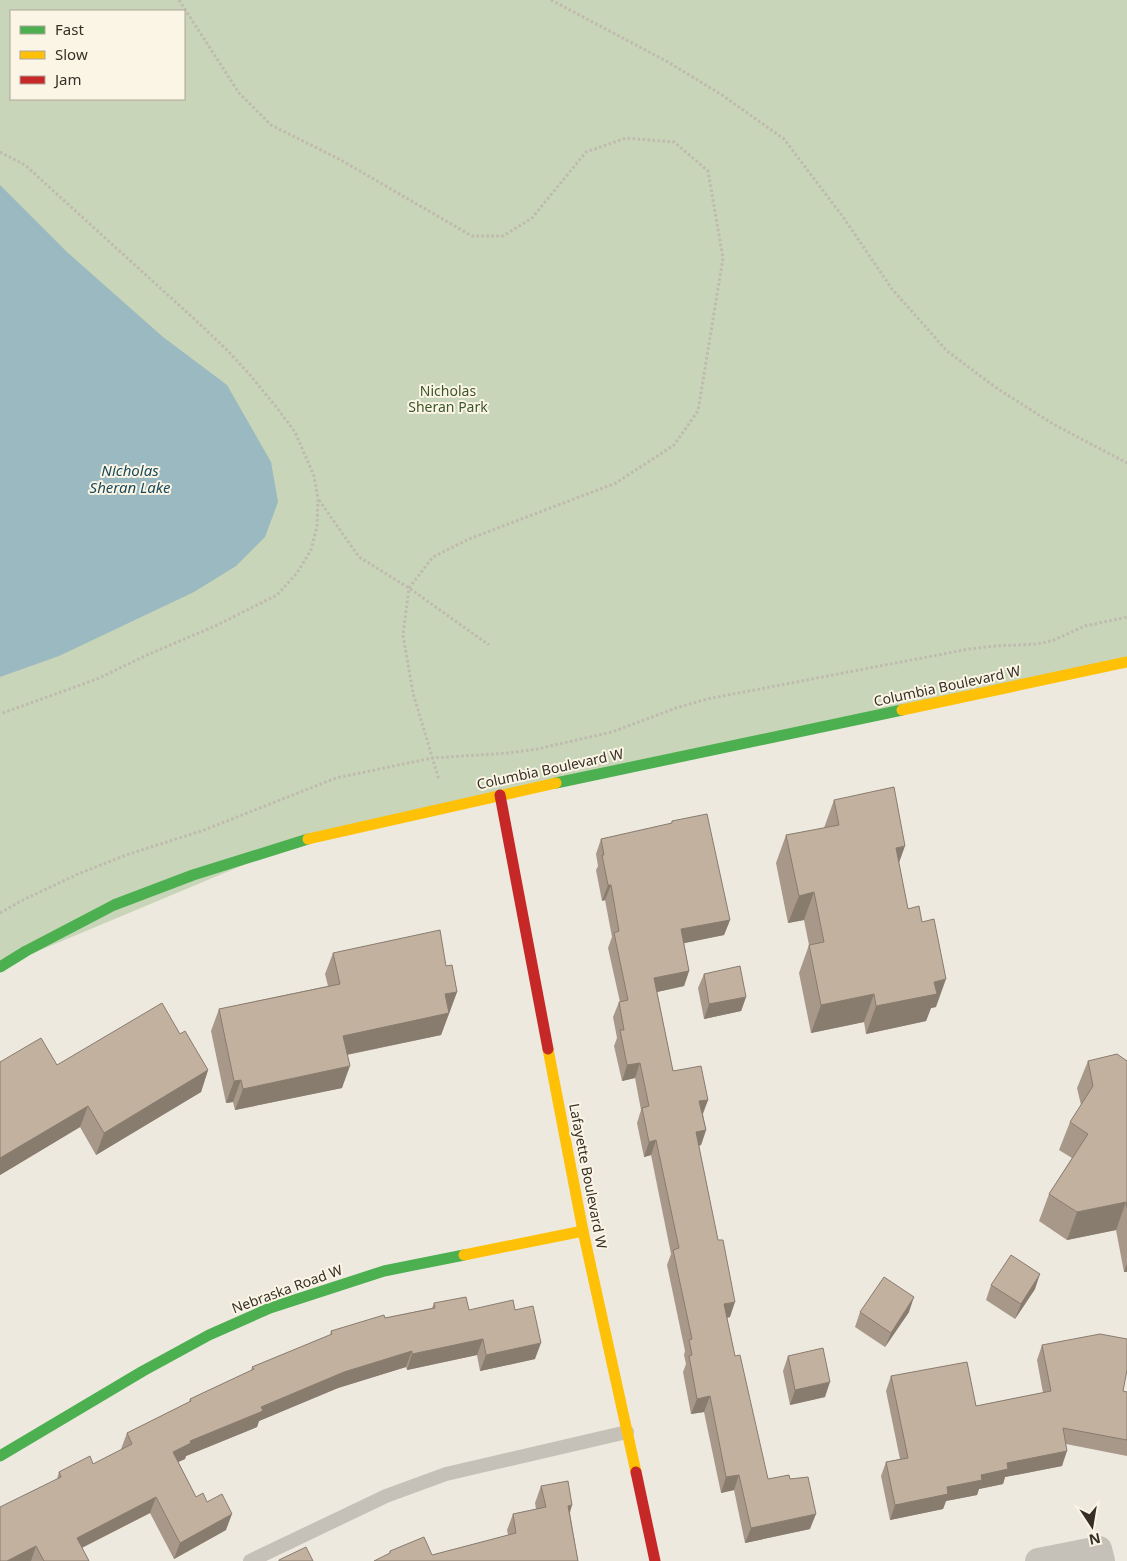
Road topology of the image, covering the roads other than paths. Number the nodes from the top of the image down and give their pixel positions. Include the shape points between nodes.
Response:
1 (1127, 662) edge
2 (1060, 677) junction
3 (1108, 678) dead end
4 (500, 795) junction
5 (0, 967) edge
6 (583, 1232) junction
7 (627, 1432) junction
8 (0, 1456) edge
9 (250, 1561) edge
10 (655, 1561) edge
11 (1038, 1561) edge
12 (1102, 1561) edge

1 - 2 street, Columbia Boulevard W
2 - 3 street
2 - 4 street, Columbia Boulevard W
4 - 5 street, Columbia Boulevard W via 303,840 193,875 114,905
4 - 6 street, Lafayette Boulevard W
6 - 7 street, Lafayette Boulevard W
6 - 8 street, Nebraska Road W via 384,1271 270,1308 209,1335
7 - 9 lane via 446,1474 386,1496
7 - 10 street, Lafayette Boulevard W
11 - 12 street via 1099,1549

